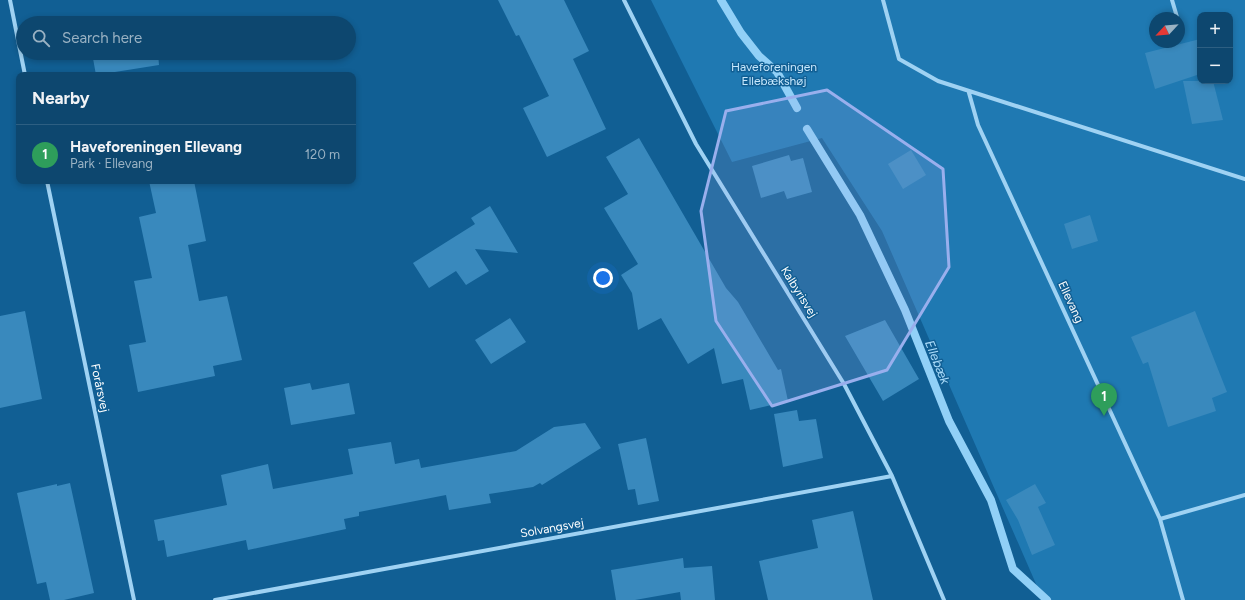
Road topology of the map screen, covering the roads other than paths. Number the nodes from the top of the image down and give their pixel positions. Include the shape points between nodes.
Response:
1 (10, 0) edge
2 (624, 0) edge
3 (884, 0) edge
4 (1172, 0) edge
5 (1176, 12) edge
6 (16, 30) edge
7 (22, 60) edge
8 (24, 72) edge
9 (969, 93) junction
10 (1245, 179) edge
11 (48, 184) edge
12 (892, 476) junction
13 (1245, 495) edge
14 (1160, 519) junction
15 (134, 600) edge
16 (215, 600) edge
17 (944, 600) edge
18 (1183, 600) edge

1 - 6 street
2 - 12 street, Kalbyrisvej via 696,144 844,384
3 - 9 street via 899,59 938,81
4 - 5 street
7 - 8 street
9 - 10 street
9 - 14 street, Ellevang via 978,125
11 - 15 street, Forårsvej
12 - 16 street, Solvangsvej
12 - 17 street, Kalbyrisvej
13 - 14 street
14 - 18 street, Ellevang

